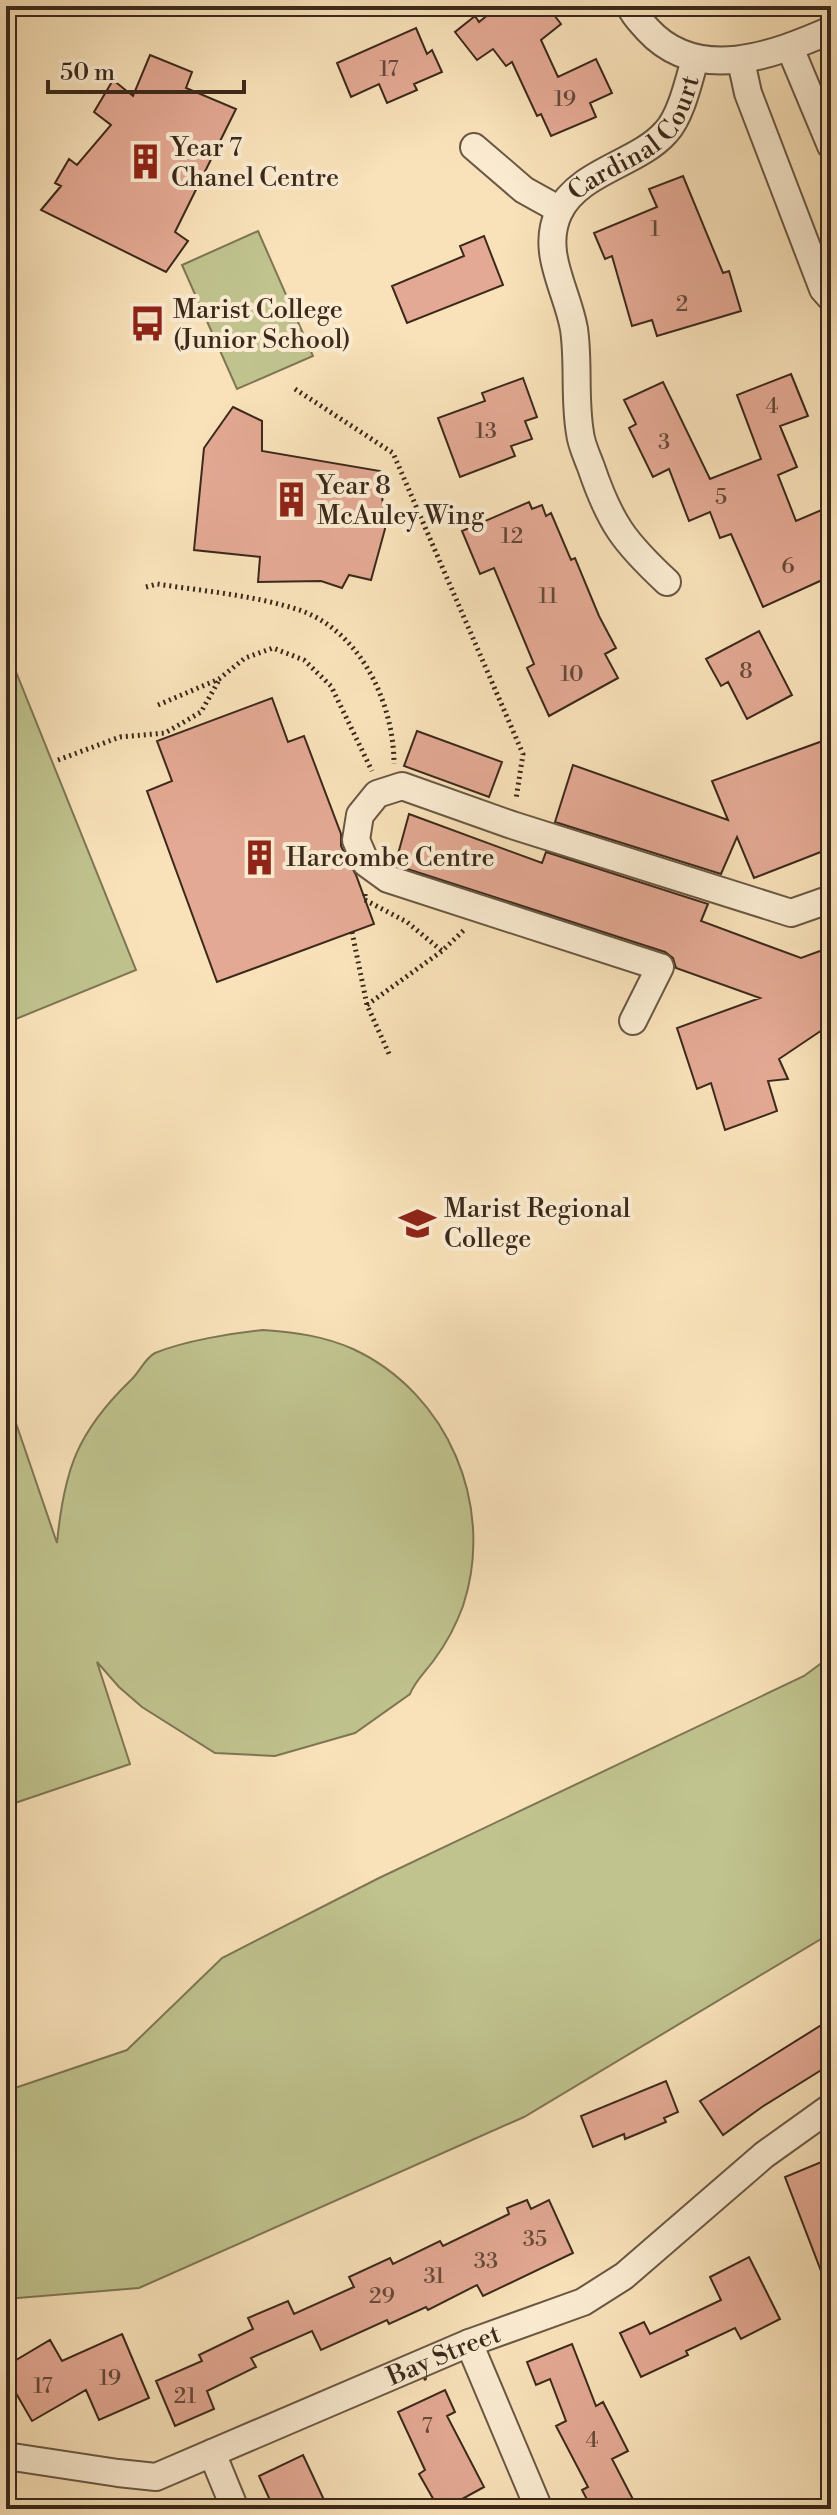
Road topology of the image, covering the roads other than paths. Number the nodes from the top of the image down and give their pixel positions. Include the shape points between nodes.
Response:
1 (630, 6) edge
2 (831, 30) edge
3 (790, 48) junction
4 (695, 59) junction
5 (741, 61) junction
6 (831, 146) edge
7 (474, 147) dead end
8 (560, 210) junction
9 (831, 298) edge
10 (667, 582) dead end
11 (831, 899) edge
12 (633, 1021) dead end
13 (831, 2107) edge
14 (469, 2343) junction
15 (212, 2453) junction
16 (6, 2456) edge
17 (235, 2509) edge
18 (539, 2509) edge

1 - 4 street via 660,43
2 - 3 street
3 - 5 street
3 - 6 street
4 - 5 street
4 - 8 street, Cardinal Court via 667,132 579,189
5 - 9 street via 748,93 823,289
7 - 8 street, Cardinal Court via 524,190
8 - 10 street, Cardinal Court via 551,244 574,331 580,436 615,527
11 - 12 street via 791,913 402,786 386,791 360,815 356,840 366,863 388,879 660,967
13 - 14 street, Bay Street via 764,2155 624,2276 583,2302
14 - 15 street, Bay Street
14 - 18 street
15 - 16 street, Bay Street via 156,2477
15 - 17 street

